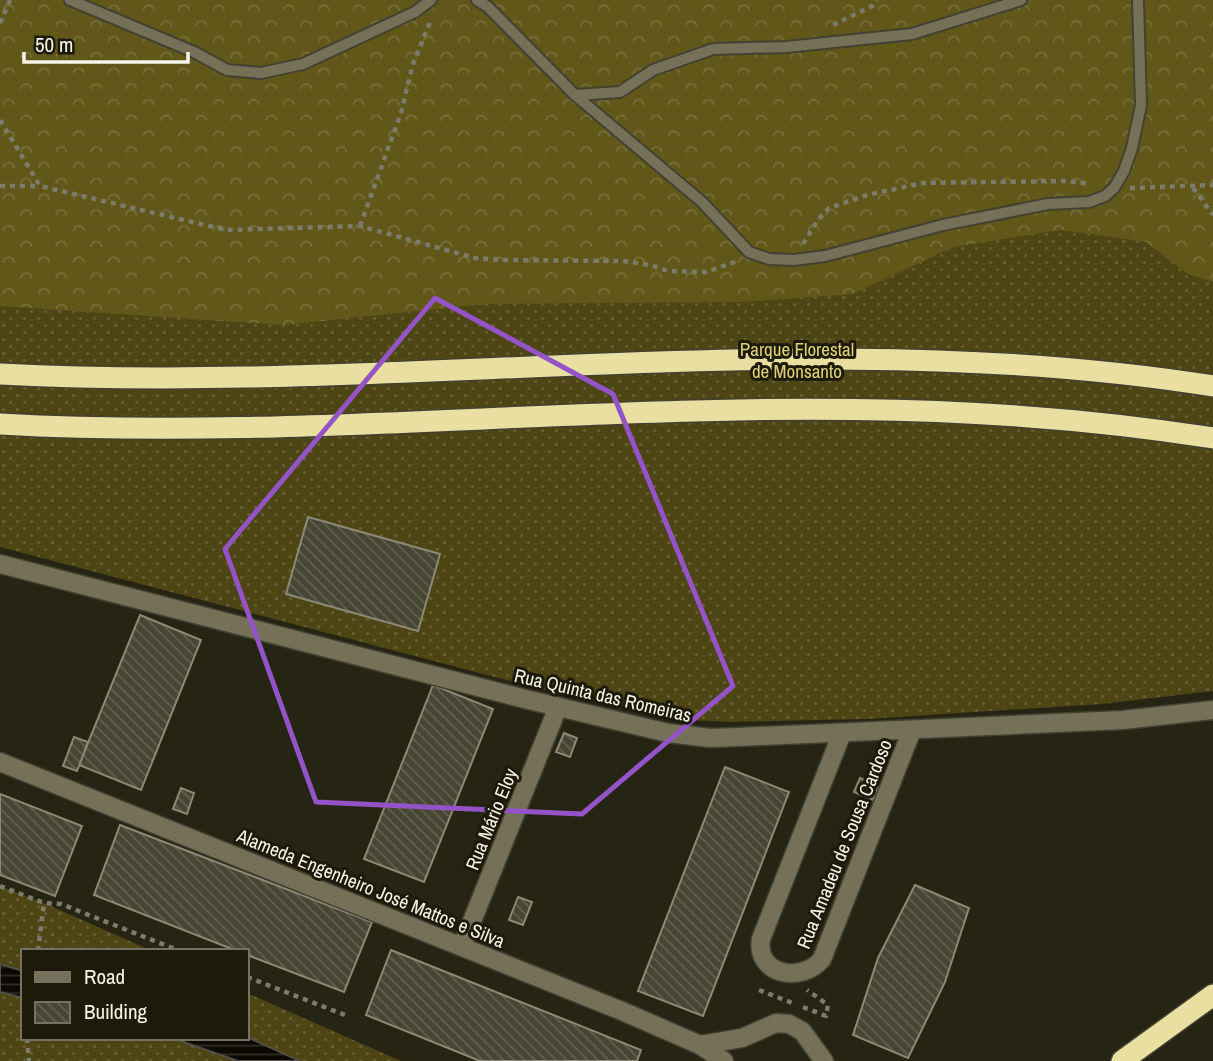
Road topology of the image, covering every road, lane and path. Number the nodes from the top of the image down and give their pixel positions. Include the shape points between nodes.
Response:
1 (10, 0) edge
2 (70, 0) edge
3 (431, 0) edge
4 (477, 0) edge
5 (1021, 0) edge
6 (1138, 0) edge
7 (433, 13) dead end
8 (0, 23) edge
9 (575, 95) junction
10 (0, 120) edge
11 (0, 186) edge
12 (40, 186) junction
13 (1213, 186) edge
14 (1114, 188) junction
15 (1192, 188) junction
16 (1213, 215) edge
17 (360, 226) junction
18 (749, 251) junction
19 (794, 260) junction
20 (0, 374) edge
21 (1213, 386) edge
22 (0, 424) edge
23 (1213, 438) edge
24 (0, 564) edge
25 (558, 707) junction
26 (1213, 710) edge
27 (912, 730) junction
28 (842, 733) junction
29 (0, 762) edge
30 (0, 886) edge
31 (44, 903) junction
32 (462, 946) junction
33 (38, 949) edge
34 (175, 949) edge
35 (783, 974) junction
36 (248, 977) edge
37 (759, 990) dead end
38 (1213, 995) edge
39 (345, 1015) dead end
40 (27, 1040) edge
41 (700, 1045) junction
42 (815, 1056) edge
43 (29, 1061) edge
44 (724, 1061) edge
45 (1122, 1061) edge

1 - 8 path
2 - 3 lane via 228,70 261,74 303,64 415,12
4 - 9 lane
5 - 9 lane via 912,34 713,49 653,70 620,92
6 - 14 lane via 1141,105 1132,148
7 - 17 path
9 - 18 lane via 702,202
10 - 12 path
11 - 12 path
12 - 17 path via 226,230
13 - 15 path
14 - 15 path
14 - 19 lane via 1089,202 1048,204
14 - 19 path via 1066,181 923,183 867,195 829,208
15 - 16 path
17 - 18 path via 475,258 623,261 668,271 706,272 742,260
18 - 19 lane via 769,259
20 - 21 highway via 258,377 817,358 1054,367
22 - 23 highway via 209,428 813,409 1047,417
24 - 25 street, Rua Quinta das Romeiras
25 - 28 street, Rua Quinta das Romeiras via 689,736
25 - 32 street, Rua Mário Eloy
26 - 27 street, Rua Quinta das Romeiras via 1123,720
27 - 28 street, Rua Quinta das Romeiras
27 - 35 street, Rua Amadeu de Sousa Cardoso via 822,959 805,971
28 - 35 street via 761,939 764,959
29 - 32 street, Alameda Engenheiro José Mattos e Silva
30 - 31 path
31 - 33 path
31 - 34 path via 61,904
32 - 41 street, Alameda Engenheiro José Mattos e Silva
35 - 37 path via 828,1005 826,1016
36 - 39 path
38 - 45 highway
40 - 43 path
41 - 42 street via 742,1038 776,1023 789,1024 802,1031
41 - 44 street, Alameda Engenheiro José Mattos e Silva

